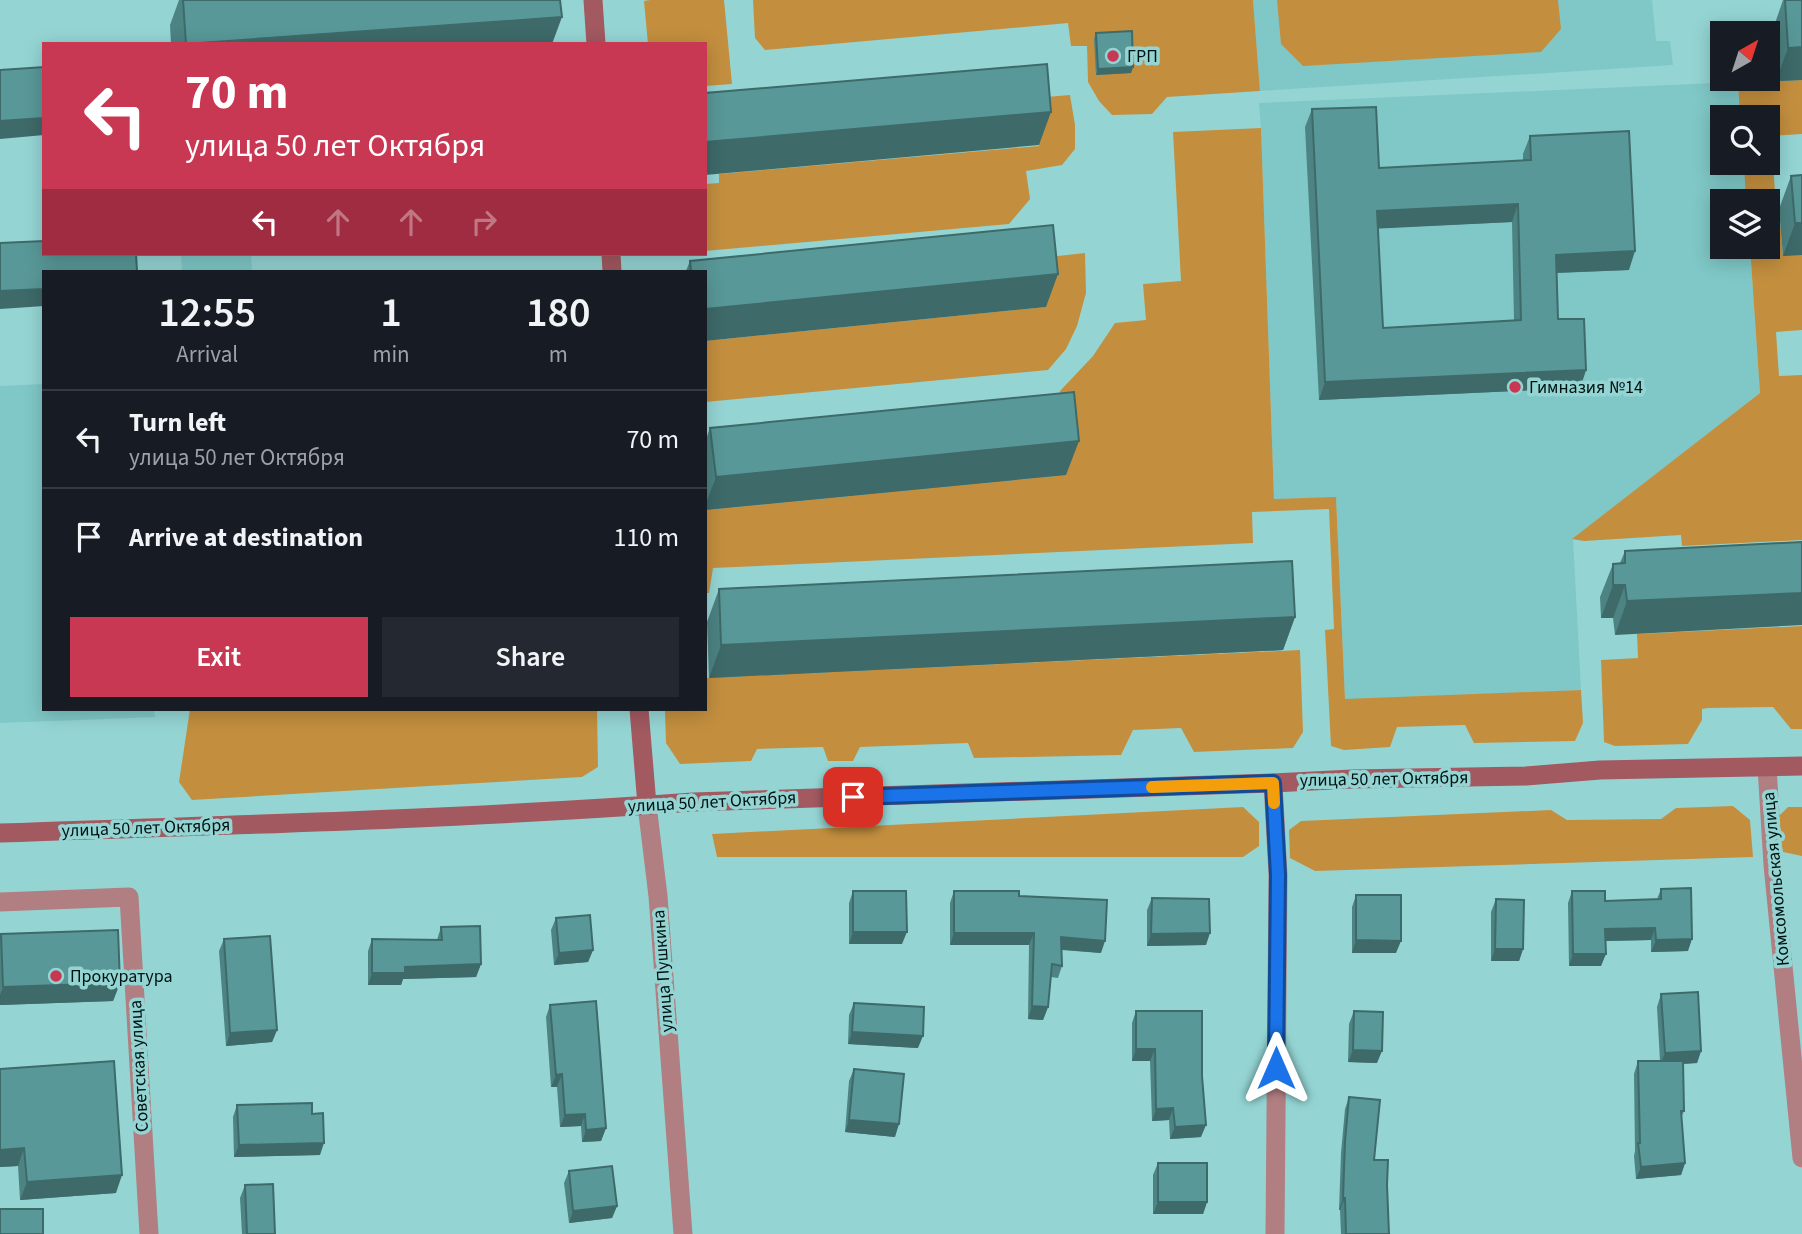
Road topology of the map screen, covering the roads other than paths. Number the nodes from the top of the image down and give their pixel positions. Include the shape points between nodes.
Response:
1 (593, 0) edge
2 (596, 42) edge
3 (639, 711) edge
4 (1802, 766) edge
5 (1766, 767) junction
6 (1273, 783) junction
7 (647, 805) junction
8 (0, 833) edge
9 (0, 902) edge
10 (1802, 1157) edge
11 (149, 1234) edge
12 (683, 1234) edge
13 (1275, 1234) edge

1 - 2 main road
3 - 7 main road, улица Пушкина
4 - 5 main road, улица 50 лет Октября
5 - 6 main road, улица 50 лет Октября
5 - 10 street, Комсомольская улица
6 - 7 main road, улица 50 лет Октября
6 - 13 street via 1278,875
7 - 8 main road, улица 50 лет Октября
7 - 12 street, улица Пушкина
9 - 11 street, Советская улица via 129,897

